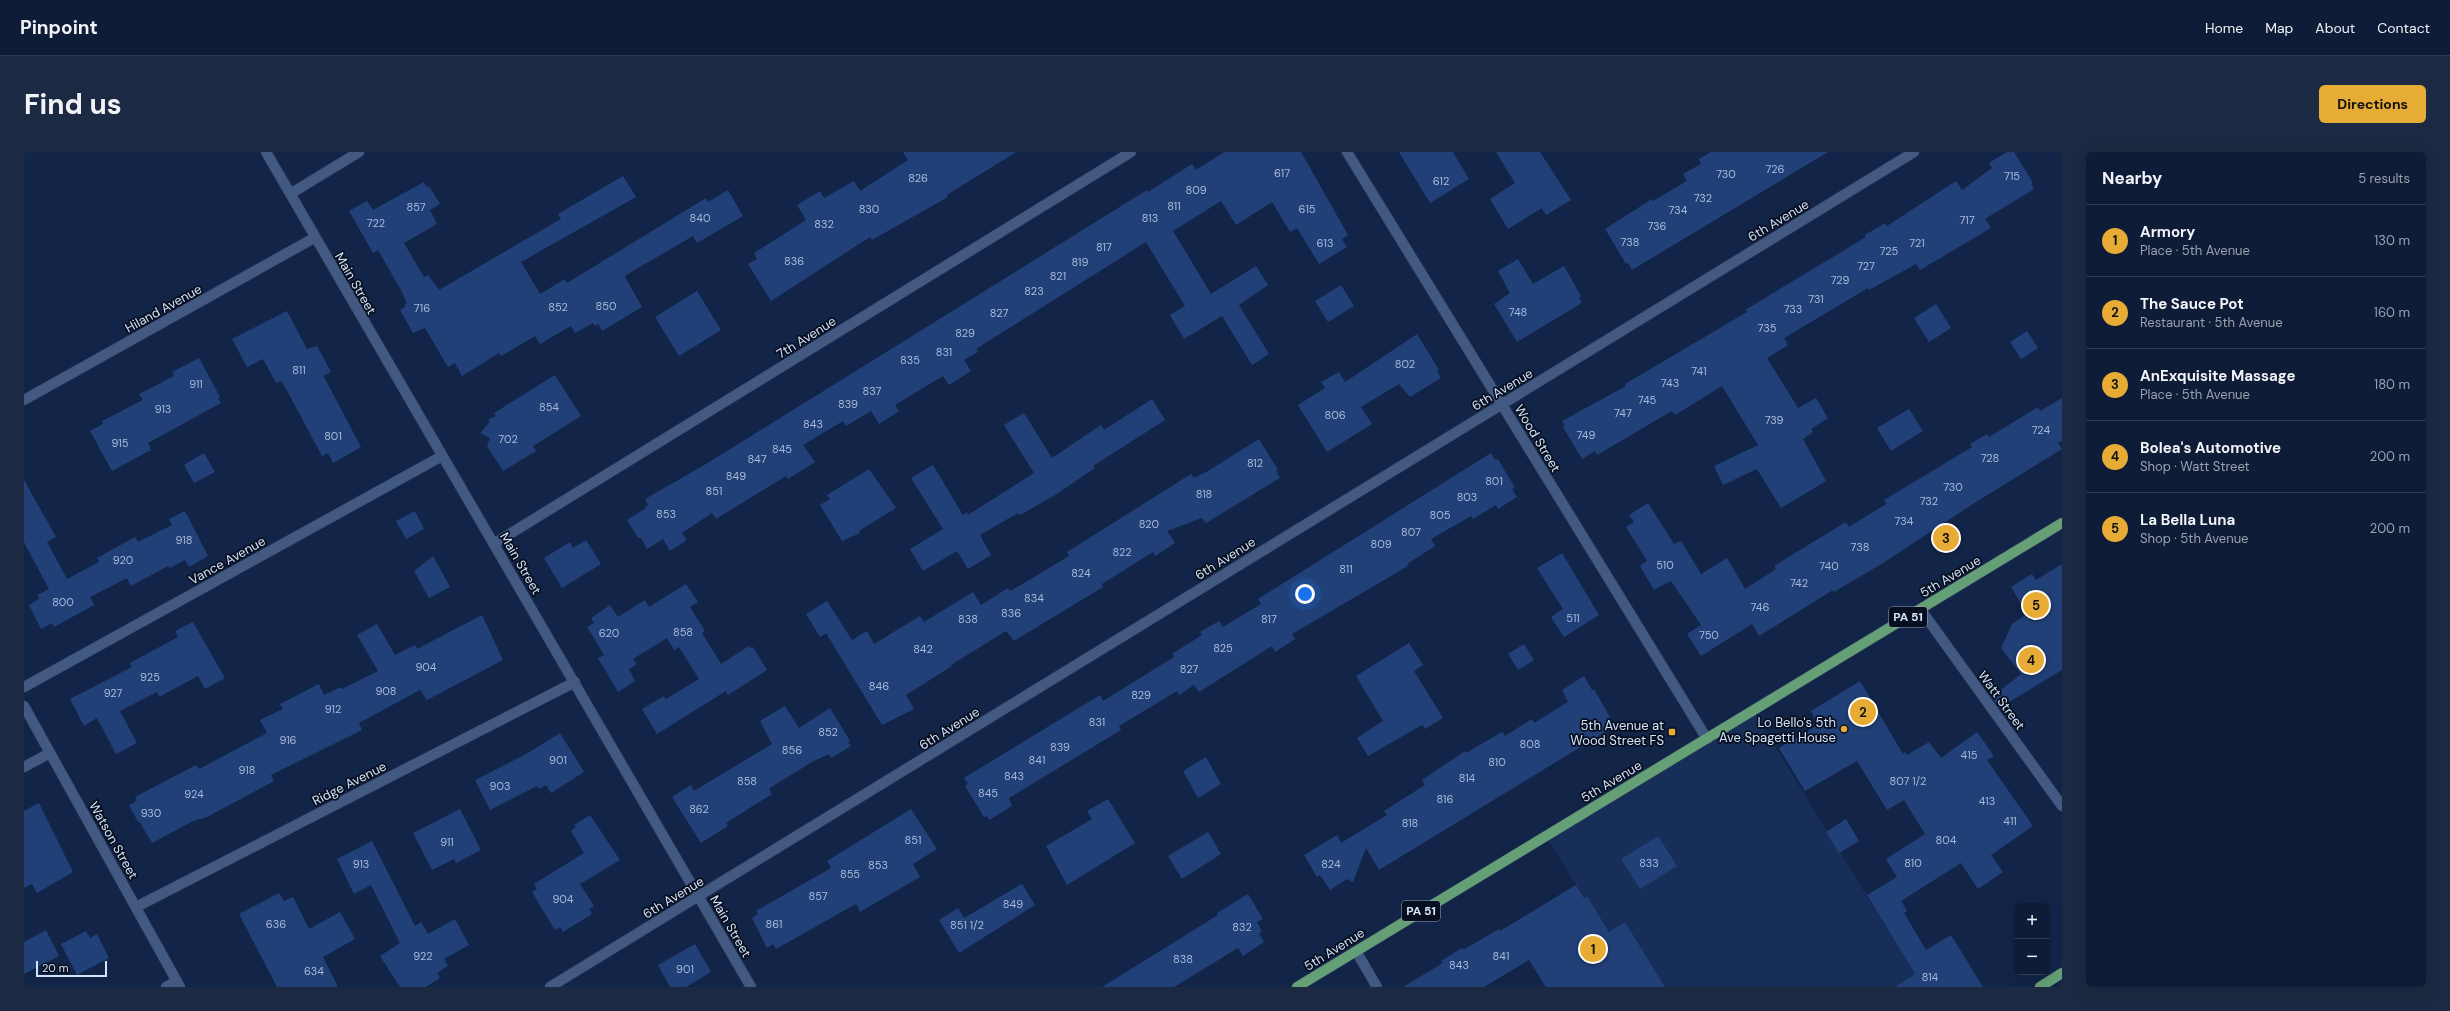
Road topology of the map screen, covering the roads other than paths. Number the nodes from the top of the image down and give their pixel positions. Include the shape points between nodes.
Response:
1 (266, 152) edge
2 (359, 152) edge
3 (1131, 152) edge
4 (1347, 152) edge
5 (1914, 152) edge
6 (290, 194) junction
7 (314, 238) junction
8 (24, 400) edge
9 (1502, 404) junction
10 (442, 456) junction
11 (2062, 523) edge
12 (494, 543) junction
13 (1921, 610) junction
14 (575, 682) junction
15 (24, 687) edge
16 (24, 706) edge
17 (1707, 739) junction
18 (50, 753) junction
19 (24, 767) edge
20 (2062, 806) edge
21 (699, 896) junction
22 (136, 907) junction
23 (1356, 951) junction
24 (2062, 973) edge
25 (179, 984) edge
26 (166, 987) edge
27 (550, 987) edge
28 (751, 987) edge
29 (1297, 987) edge
30 (1377, 987) edge
31 (2040, 987) edge

1 - 6 street, Main Street
2 - 6 street
3 - 12 street, 7th Avenue
4 - 9 street, Wood Street
5 - 9 street, 6th Avenue
6 - 7 street, Main Street
7 - 8 street, Hiland Avenue
7 - 10 street, Main Street
9 - 17 street, Wood Street
9 - 21 street, 6th Avenue
10 - 12 street, Main Street
10 - 15 street, Vance Avenue
11 - 13 main road, 5th Avenue / PA 51
12 - 14 street, Main Street
13 - 17 main road, 5th Avenue / PA 51
13 - 20 street, Watt Street
14 - 21 street, Main Street
14 - 22 street, Ridge Avenue
16 - 18 street, Watson Street
17 - 23 main road, 5th Avenue / PA 51
18 - 19 street
18 - 22 street, Watson Street
21 - 27 street, 6th Avenue
21 - 28 street, Main Street
22 - 25 street, Watson Street
23 - 29 main road, 5th Avenue / PA 51
23 - 30 street
24 - 31 main road
25 - 26 street

